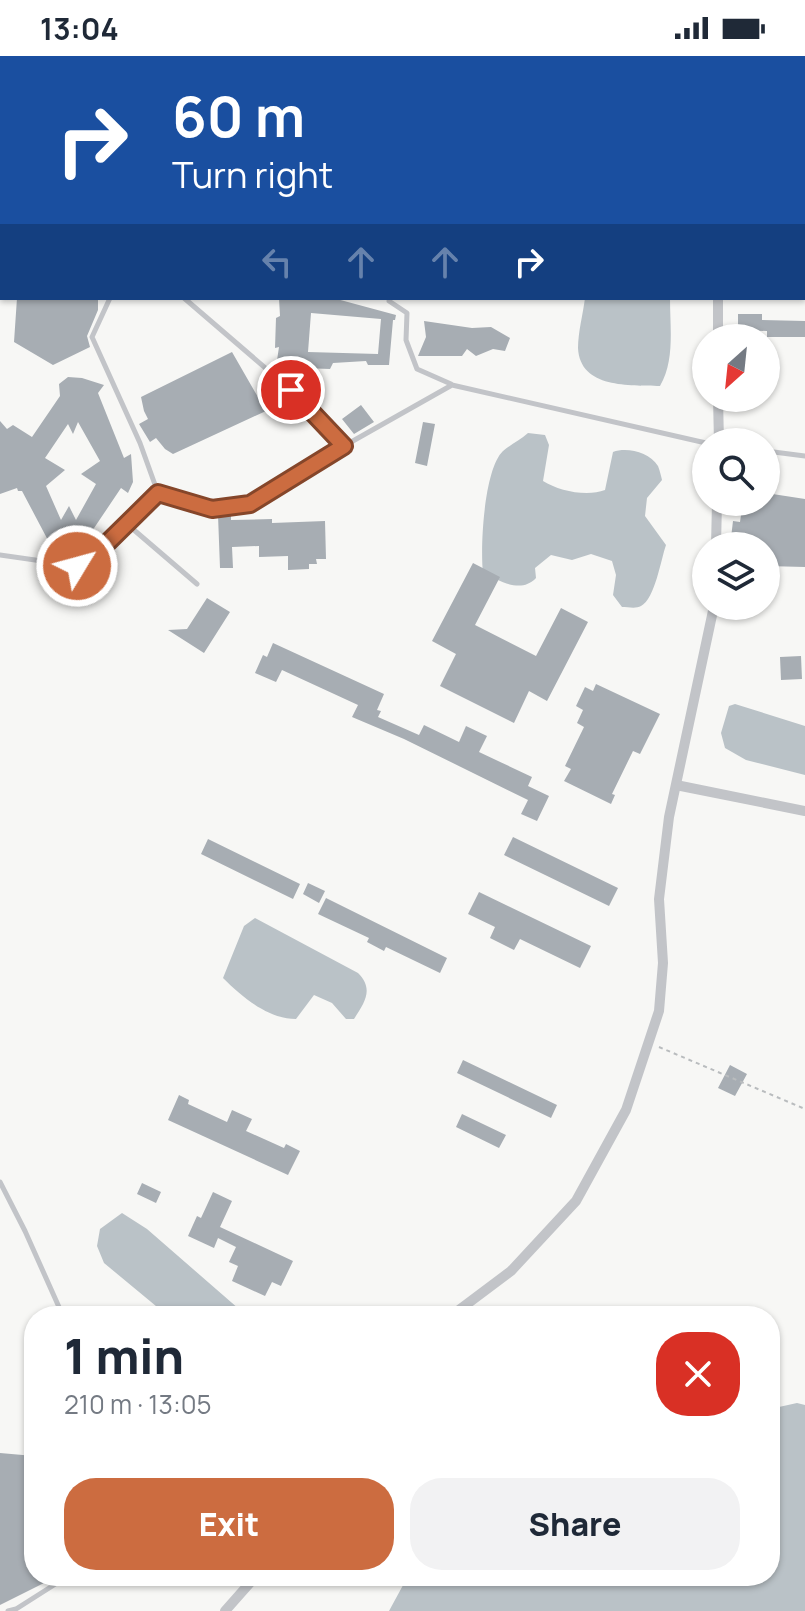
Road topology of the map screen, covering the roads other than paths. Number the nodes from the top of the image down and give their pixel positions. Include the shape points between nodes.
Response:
1 (109, 300) edge
2 (186, 300) edge
3 (389, 300) edge
4 (718, 300) edge
5 (718, 324) edge
6 (452, 385) junction
7 (692, 440) edge
8 (344, 446) junction
9 (780, 453) edge
10 (805, 456) edge
11 (158, 493) junction
12 (127, 524) junction
13 (0, 555) edge
14 (197, 584) dead end
15 (711, 620) edge
16 (676, 785) junction
17 (805, 811) edge
18 (0, 1182) edge
19 (59, 1306) edge
20 (464, 1306) edge
21 (52, 1586) edge
22 (247, 1586) edge
23 (8, 1611) edge
24 (225, 1611) edge

1 - 11 lane via 92,337
2 - 8 lane via 291,390
3 - 6 lane via 407,313 406,340 417,369
4 - 5 street
6 - 7 lane
6 - 8 lane
8 - 11 lane via 250,504 212,509
9 - 10 lane
11 - 12 lane
12 - 13 lane via 77,566
12 - 14 lane
15 - 16 street
16 - 17 street
16 - 20 street via 659,899 659,1011 626,1110 576,1201 511,1271
18 - 19 lane
21 - 23 lane
22 - 24 street

